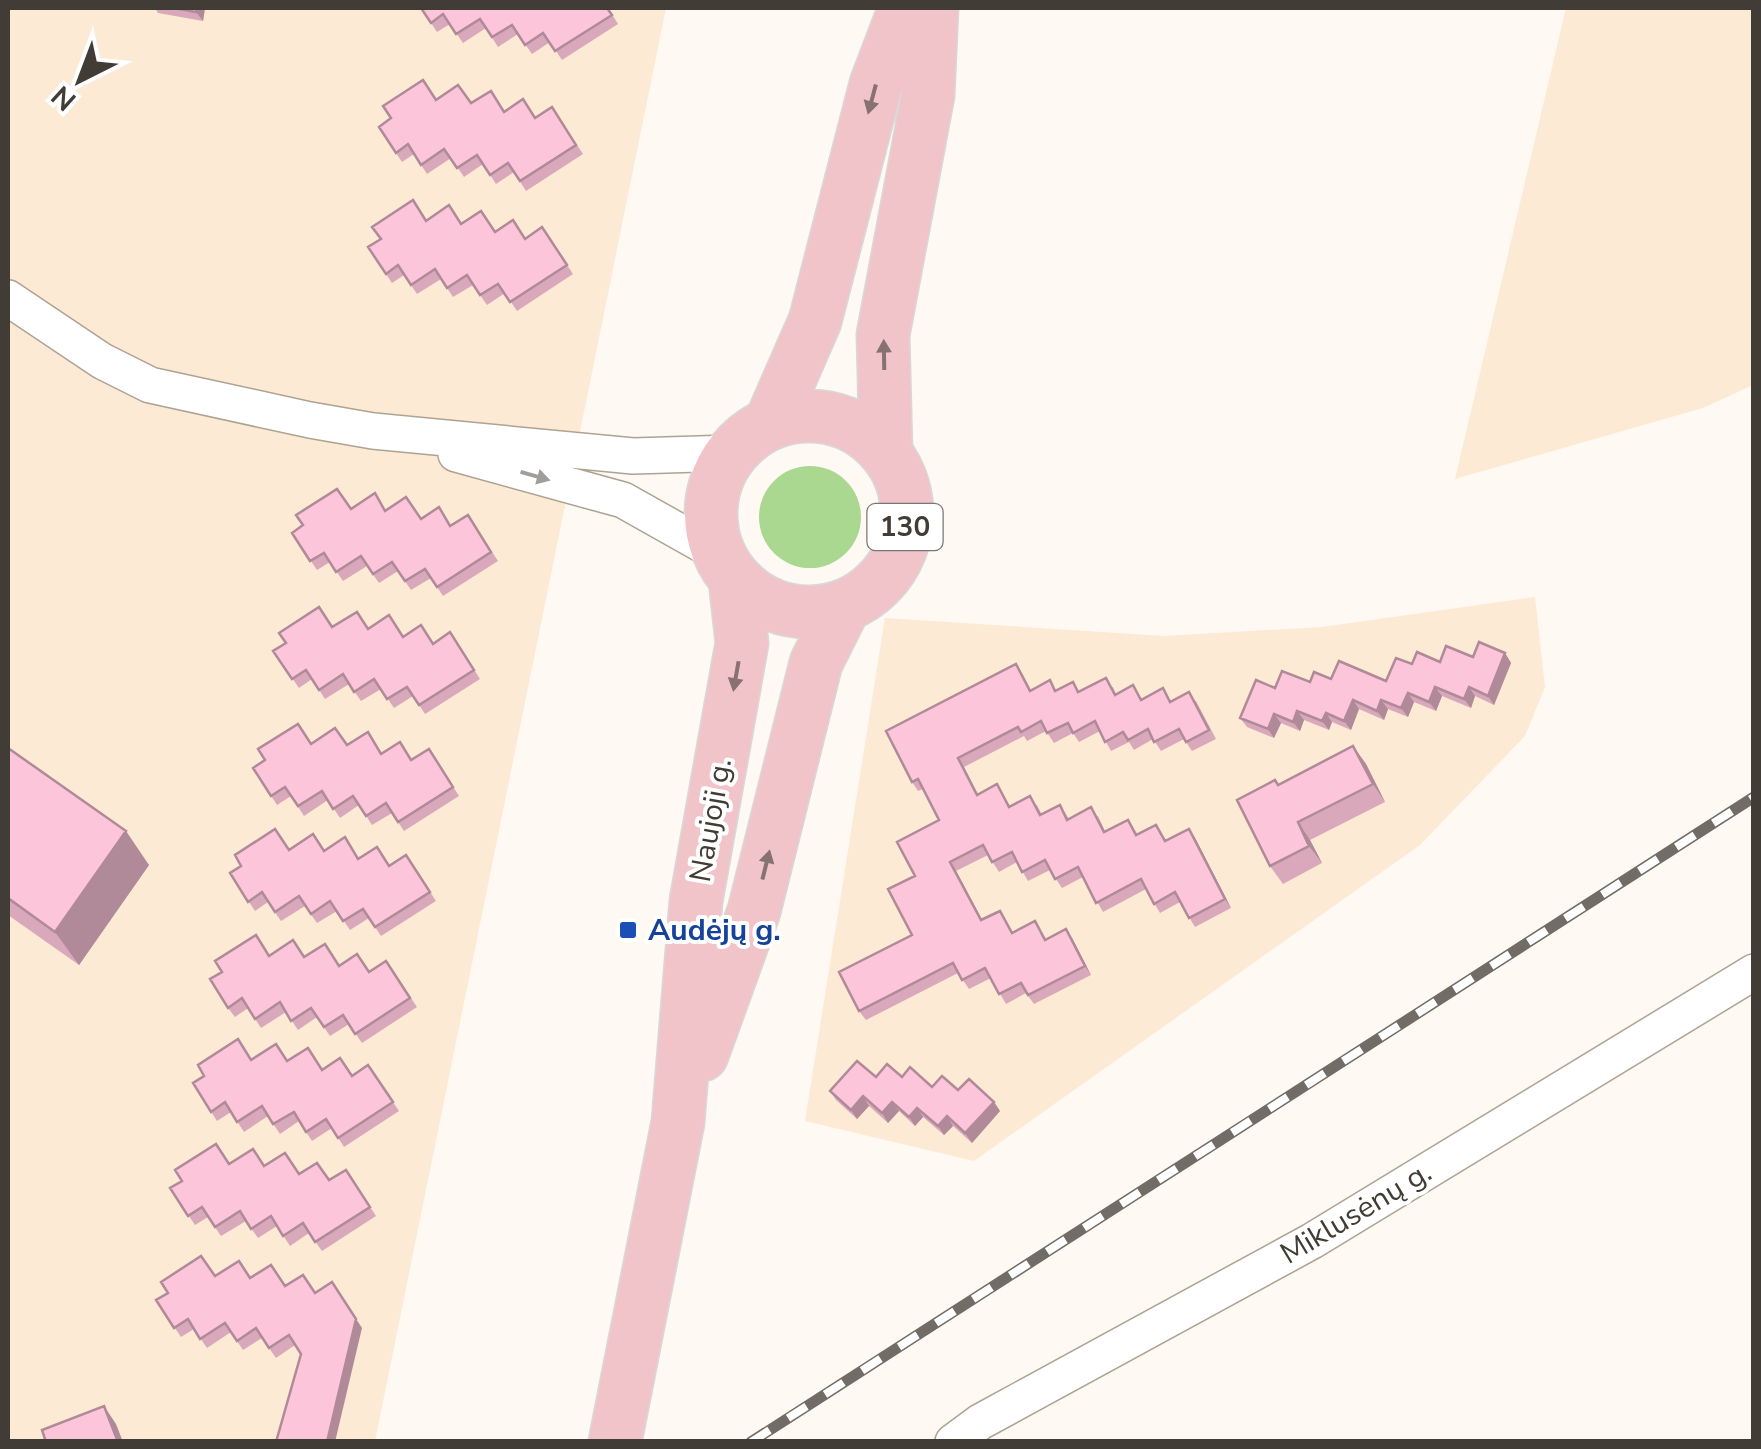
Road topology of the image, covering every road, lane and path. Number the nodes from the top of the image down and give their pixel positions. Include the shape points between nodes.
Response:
1 (905, 8) edge
2 (932, 8) edge
3 (8, 298) edge
4 (373, 431) junction
5 (751, 438) junction
6 (886, 453) junction
7 (727, 567) junction
8 (844, 607) junction
9 (1754, 972) edge
10 (678, 1122) junction
11 (615, 1442) edge
12 (953, 1442) edge

1 -> 5 main road, 130 via 876,84 815,321
6 -> 2 main road, 130 via 884,335 928,95
3 - 4 street via 150,385
4 - 5 street via 632,456
4 -> 7 street via 623,500
5 - 6 main road via 801,416 833,419
5 - 7 main road, 130 via 718,476 711,502 711,528
6 - 8 main road, 130 via 902,482 903,544 890,571
7 - 8 main road via 758,599 786,610
7 -> 10 main road, Naujoji g. / 130 via 742,643 696,901
10 -> 8 main road, Naujoji g. / 130 via 754,911 816,663
9 - 12 street, Miklusėnų g. via 1312,1241
10 - 11 main road, Naujoji g. / 130

